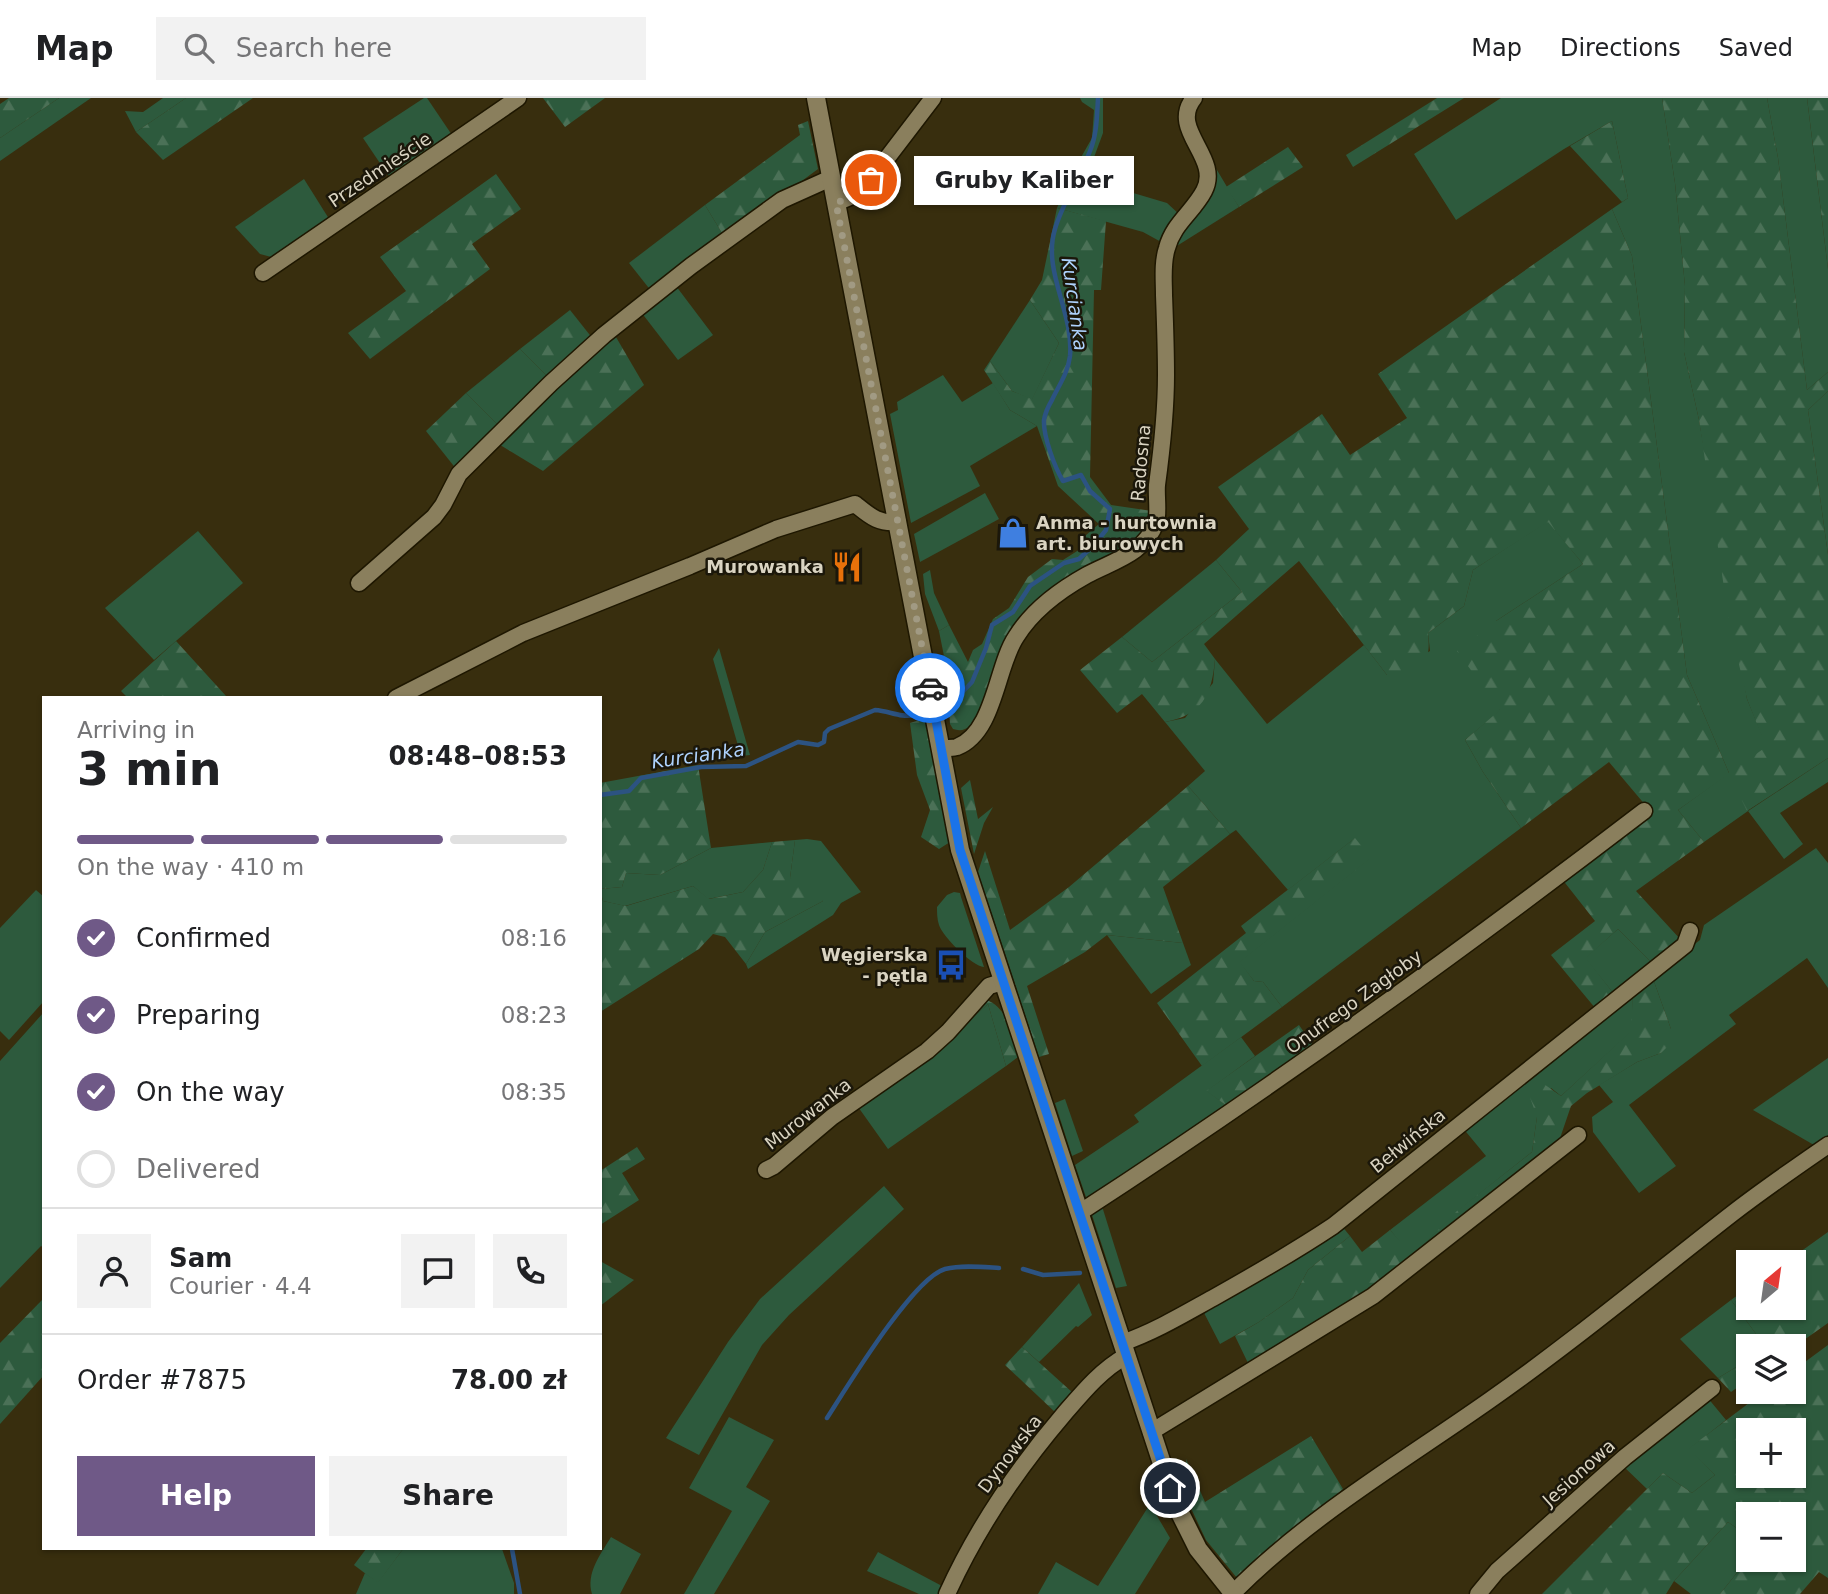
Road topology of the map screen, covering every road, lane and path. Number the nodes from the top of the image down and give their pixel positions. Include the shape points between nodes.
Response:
1 (518, 98) edge
2 (816, 98) edge
3 (933, 98) edge
4 (1194, 98) edge
5 (831, 178) junction
6 (836, 203) junction
7 (263, 273) dead end
8 (898, 522) junction
9 (359, 583) dead end
10 (400, 696) edge
11 (942, 749) junction
12 (1644, 811) dead end
13 (1690, 931) dead end
14 (1002, 982) junction
15 (1578, 1135) dead end
16 (1828, 1145) edge
17 (766, 1170) dead end
18 (1079, 1213) junction
19 (1124, 1349) junction
20 (1713, 1388) dead end
21 (1151, 1432) junction
22 (947, 1594) edge
23 (1233, 1594) edge
24 (1478, 1594) edge

1 - 7 street, Przedmieście
2 - 5 main road
3 - 6 street via 864,187
4 - 11 street, Radosna via 1186,122 1208,180 1203,194 1175,228 1165,253 1166,406 1157,520 1132,553 1075,583 1032,617 1014,639 992,702 974,735 957,747
5 - 6 main road
5 - 9 street via 782,200 604,335 459,474 434,517
6 - 8 main road
8 - 10 street via 875,521 855,504 797,521 523,633
8 - 11 main road
11 - 14 main road via 960,850
12 - 18 street, Onufrego Zagłoby via 1304,1063
13 - 19 street, Bełwińska via 1685,945 1333,1226
14 - 17 street, Murowanka via 989,986 927,1051
14 - 18 main road
15 - 21 street via 1373,1296
16 - 23 street via 1578,1336 1344,1500 1270,1557
18 - 19 main road
19 - 21 main road
19 - 22 street, Dynowska via 1032,1454 984,1522
20 - 24 street, Jesionowa via 1625,1457
21 - 23 main road via 1187,1530

